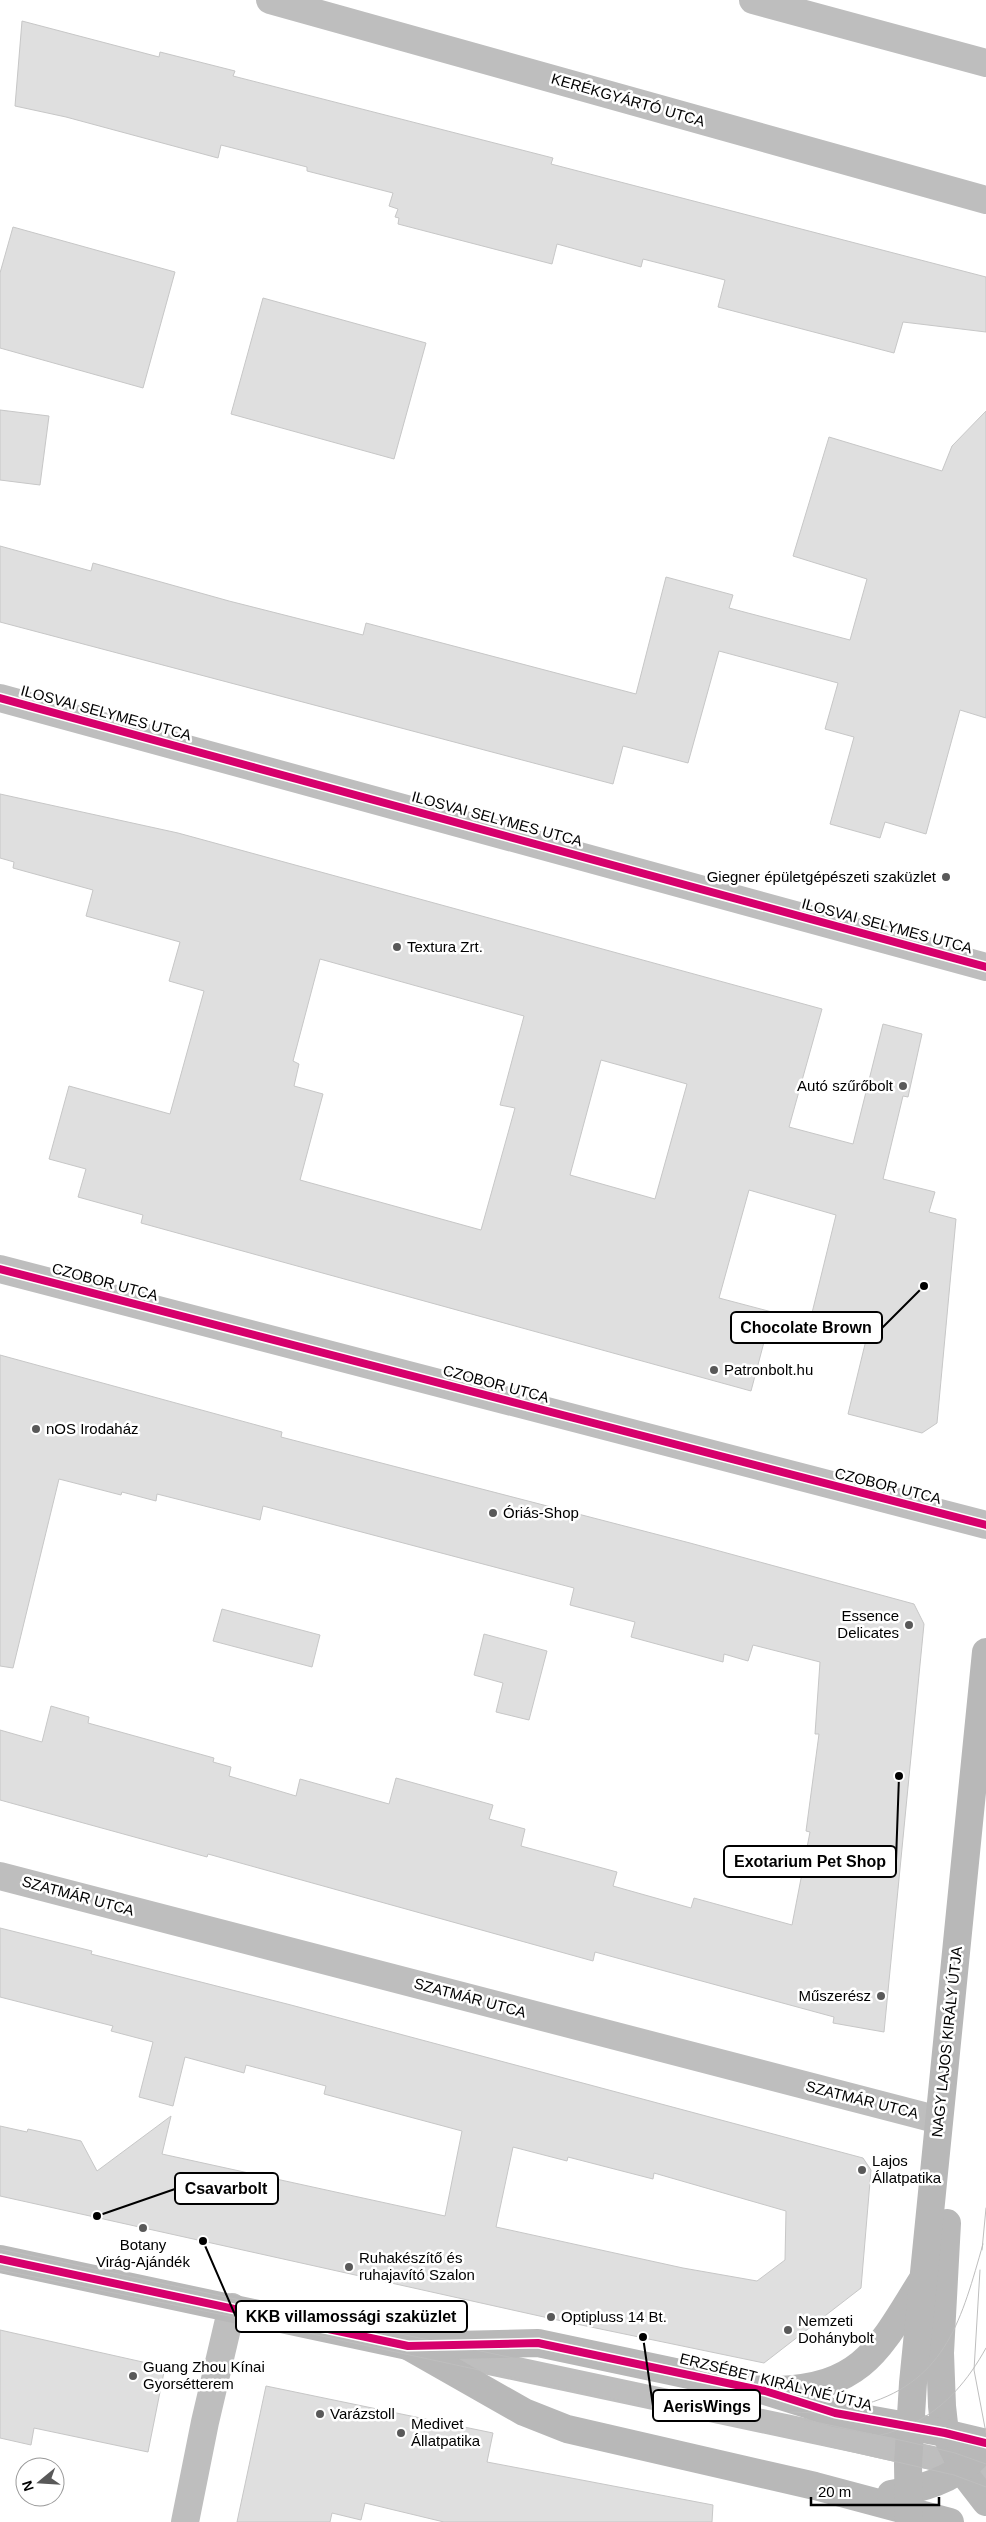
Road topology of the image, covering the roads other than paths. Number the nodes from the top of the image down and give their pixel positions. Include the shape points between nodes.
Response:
1 (270, 0) edge
2 (753, 0) edge
3 (986, 63) edge
4 (986, 200) edge
5 (0, 698) edge
6 (986, 967) edge
7 (0, 1268) edge
8 (986, 1525) edge
9 (986, 1652) edge
10 (0, 1876) edge
11 (939, 2120) junction
12 (936, 2156) junction
13 (0, 2259) edge
14 (924, 2279) junction
15 (232, 2307) junction
16 (408, 2346) junction
17 (766, 2391) junction
18 (910, 2426) junction
19 (945, 2433) junction
20 (986, 2444) edge
21 (909, 2453) junction
22 (974, 2472) edge
23 (986, 2502) edge
24 (908, 2508) edge
25 (185, 2522) edge
26 (950, 2522) edge

1 - 4 street, KERÉKGYÁRTÓ UTCA
2 - 3 street
5 - 6 street, ILOSVAI SELYMES UTCA
7 - 8 street, CZOBOR UTCA
9 - 11 main road, NAGY LAJOS KIRÁLY ÚTJA
10 - 11 street, SZATMÁR UTCA
11 - 12 main road, NAGY LAJOS KIRÁLY ÚTJA
12 - 14 main road, NAGY LAJOS KIRÁLY ÚTJA
12 - 19 main road via 948,2206 940,2353
13 - 15 main road, ERZSÉBET KIRÁLYNÉ ÚTJA
14 - 17 main road via 875,2353 854,2370 805,2389
14 - 18 main road, NAGY LAJOS KIRÁLY ÚTJA
15 - 16 main road, ERZSÉBET KIRÁLYNÉ ÚTJA
15 - 25 street
16 - 17 main road, ERZSÉBET KIRÁLYNÉ ÚTJA via 538,2343
16 - 21 lane
16 - 24 main road, ERZSÉBET KIRÁLYNÉ ÚTJA via 524,2412 567,2429 815,2486 882,2495
17 - 18 main road, ERZSÉBET KIRÁLYNÉ ÚTJA via 835,2413
18 - 19 main road, ERZSÉBET KIRÁLYNÉ ÚTJA
18 - 21 main road, NAGY LAJOS KIRÁLY ÚTJA
19 - 20 main road, ERZSÉBET KIRÁLYNÉ ÚTJA
19 - 22 main road
20 - 22 main road, ERZSÉBET KIRÁLYNÉ ÚTJA
21 - 22 lane
21 - 24 main road, NAGY LAJOS KIRÁLY ÚTJA
22 - 23 main road
22 - 24 main road, ERZSÉBET KIRÁLYNÉ ÚTJA via 938,2483
24 - 26 main road

